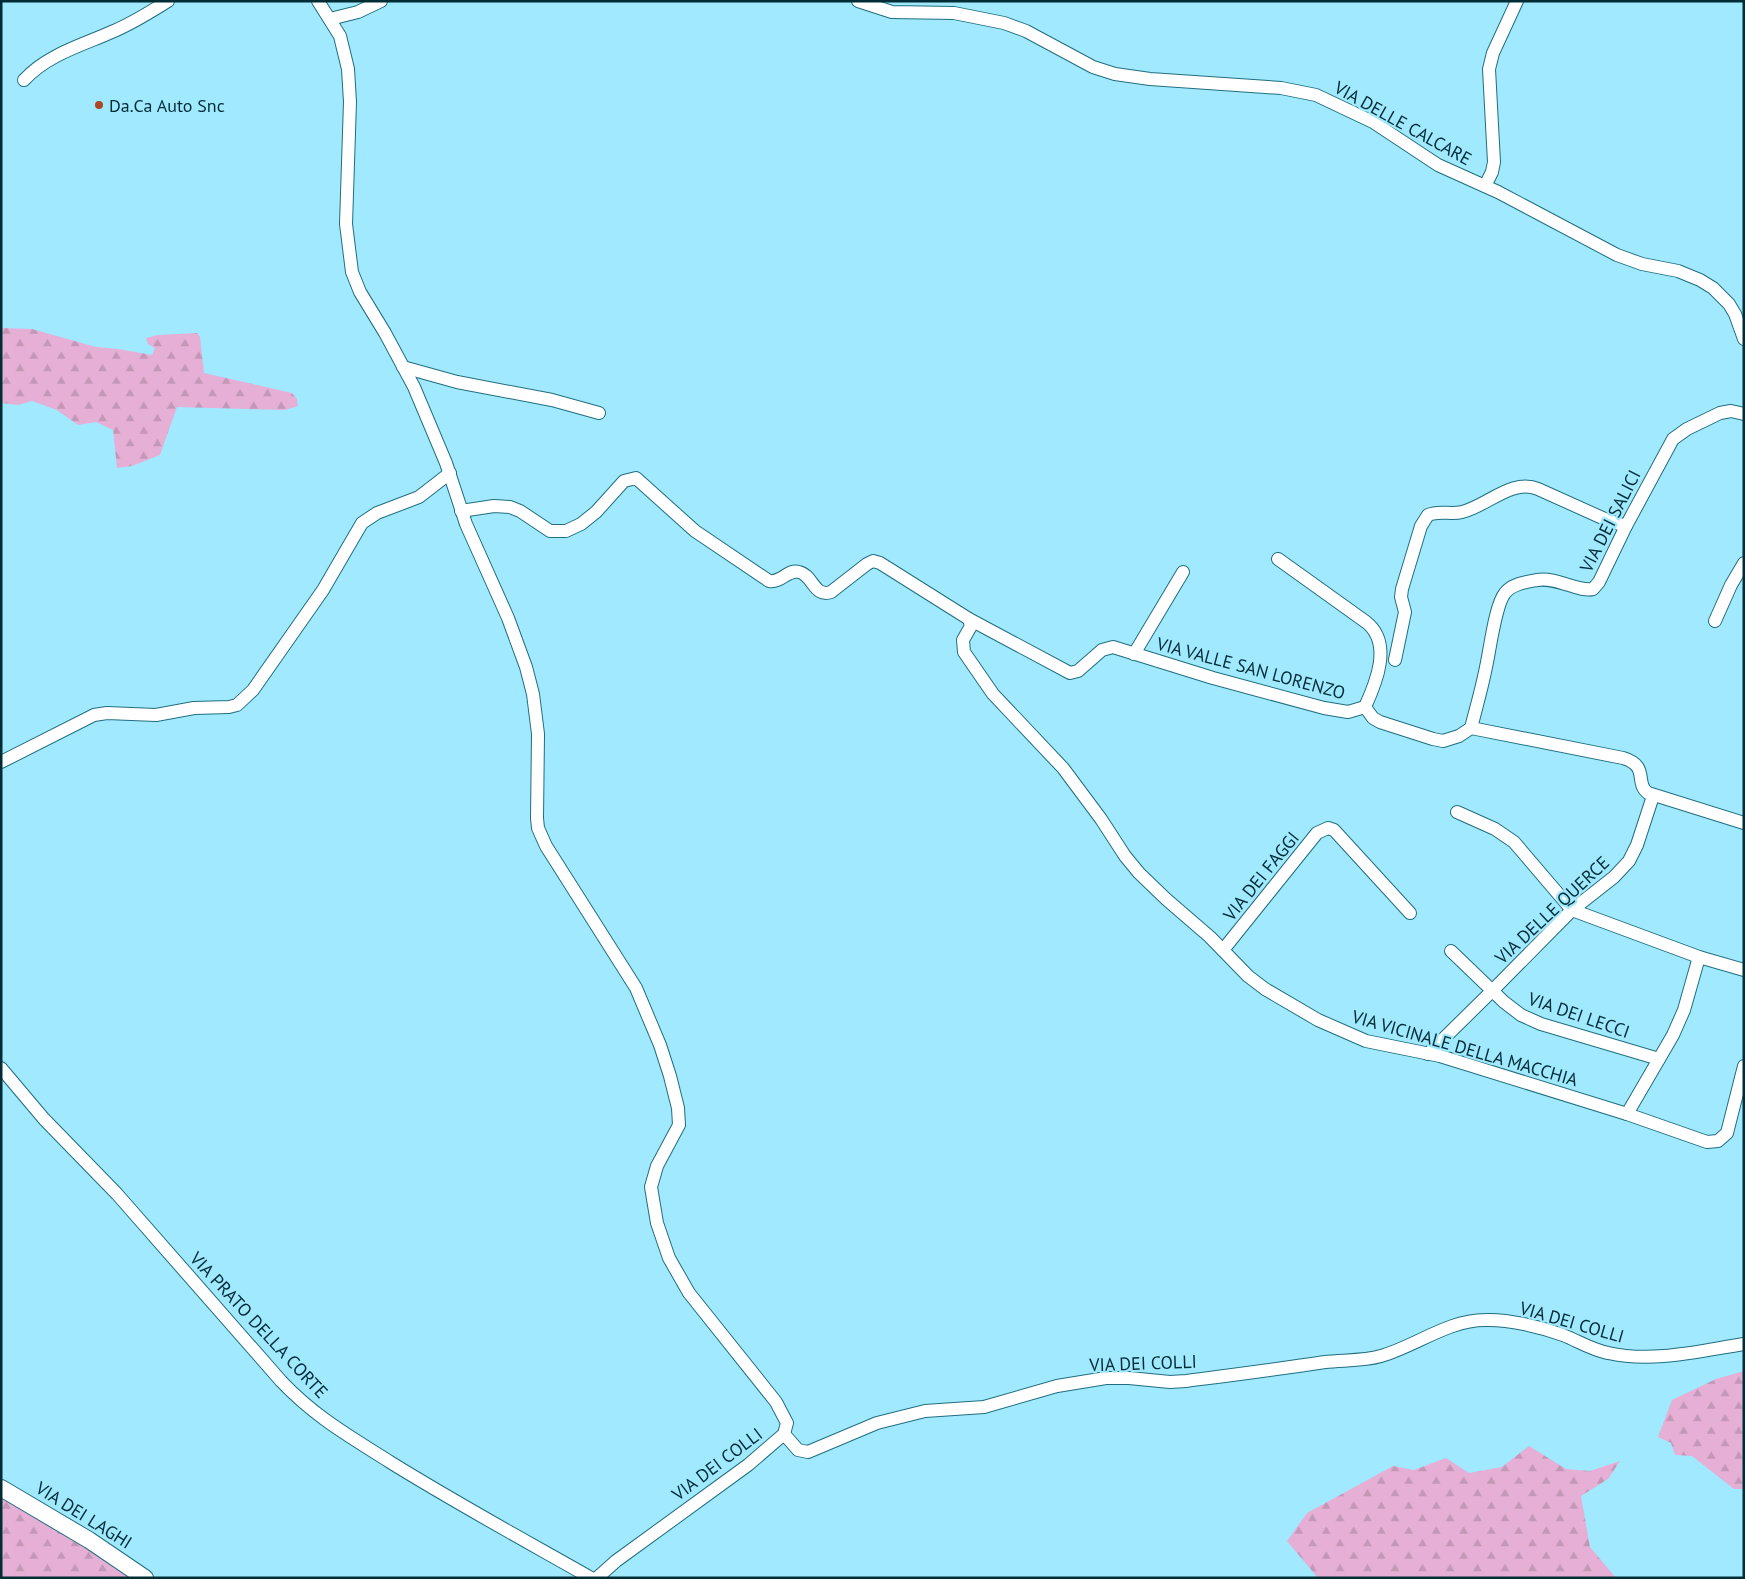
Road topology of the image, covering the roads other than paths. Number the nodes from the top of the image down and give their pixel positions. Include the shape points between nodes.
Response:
1 (168, 1) edge
2 (318, 1) edge
3 (381, 1) edge
4 (858, 1) edge
5 (1517, 1) edge
6 (950, 7) edge
7 (330, 19) junction
8 (24, 80) dead end
9 (1485, 186) junction
10 (1744, 340) edge
11 (403, 367) junction
12 (599, 413) dead end
13 (1744, 414) edge
14 (450, 473) junction
15 (461, 511) junction
16 (1626, 526) junction
17 (1278, 558) dead end
18 (1742, 568) edge
19 (1183, 572) dead end
20 (969, 619) junction
21 (1715, 622) dead end
22 (1134, 654) junction
23 (1395, 660) dead end
24 (1365, 707) junction
25 (1471, 728) junction
26 (1, 762) edge
27 (1653, 796) junction
28 (1458, 812) dead end
29 (1744, 823) edge
30 (1572, 910) junction
31 (1410, 913) dead end
32 (1223, 950) junction
33 (1451, 952) dead end
34 (1699, 957) junction
35 (1744, 970) edge
36 (1492, 991) junction
37 (1428, 1054) junction
38 (1659, 1059) junction
39 (1744, 1066) edge
40 (1, 1068) edge
41 (1627, 1114) junction
42 (1744, 1344) edge
43 (784, 1434) junction
44 (1, 1488) edge
45 (146, 1578) edge
46 (591, 1578) edge
47 (597, 1578) edge

1 - 8 street via 136,21 49,60
2 - 7 street
3 - 7 street via 358,12
4 - 6 street, VIA DELLE CALCARE via 894,13
5 - 9 street via 1489,69 1494,162
6 - 9 street, VIA DELLE CALCARE via 1026,31 1088,65 1115,74 1311,93 1368,119 1421,156
7 - 11 street via 344,46 349,76 346,217 351,268 357,286
9 - 10 street, VIA DELLE CALCARE via 1617,255 1682,272 1705,282 1732,308
11 - 12 street
11 - 14 street
13 - 16 street, VIA DEI SALICI via 1723,412 1676,436
14 - 15 street
14 - 26 street via 416,498 364,522 323,590 253,690 236,705 199,707 156,715 94,715
15 - 20 street via 510,507 550,531 563,532 589,518 624,481 636,478 695,531 767,580 778,581 797,571 805,574 819,591 826,594 876,561
15 - 43 street via 516,640 533,694 538,734 536,812 540,834 636,988 670,1076 679,1122 657,1166 651,1187 661,1235 673,1267 689,1293 781,1409 787,1423
16 - 23 street via 1528,486 1513,489 1464,512 1428,515 1421,526 1402,589 1405,612
16 - 25 street, VIA DEI SALICI via 1594,588 1542,580 1519,584 1505,593 1498,607
17 - 24 street via 1375,631 1380,644 1379,670
18 - 21 street via 1730,585
19 - 22 street
20 - 22 street, VIA VALLE SAN LORENZO via 1070,673 1081,670 1100,651 1108,648 1120,648
20 - 32 street, VIA VICINALE DELLA MACCHIA via 971,626 963,640 964,652 993,694 1063,768 1139,873
22 - 24 street, VIA VALLE SAN LORENZO via 1338,711 1351,712
24 - 25 street, VIA VALLE SAN LORENZO via 1380,722 1435,740 1452,740
25 - 27 street via 1626,759 1638,768 1643,788
27 - 29 street
27 - 30 street, VIA DELLE QUERCE via 1629,861
28 - 30 street via 1514,842
30 - 34 street
30 - 36 street, VIA DELLE QUERCE
31 - 32 street, VIA DEI FAGGI via 1334,830 1328,828 1317,833
32 - 37 street, VIA VICINALE DELLA MACCHIA via 1257,984 1318,1020 1366,1041
33 - 36 street, VIA DEI LECCI
34 - 35 street
34 - 38 street via 1684,1010
36 - 37 street, VIA DELLE QUERCE
36 - 38 street, VIA DEI LECCI via 1511,1009 1530,1020
37 - 41 street, VIA VICINALE DELLA MACCHIA
38 - 41 street
39 - 41 street, VIA VICINALE DELLA MACCHIA via 1728,1130 1718,1141 1704,1142
40 - 46 street, VIA PRATO DELLA CORTE via 281,1381 309,1408 417,1479
42 - 43 street, VIA DEI COLLI via 1666,1356 1624,1356 1599,1351 1549,1331 1482,1320 1456,1325 1375,1358 1186,1381 1106,1378 1057,1386 984,1407 925,1410 877,1423 808,1452 798,1450
43 - 47 street, VIA DEI COLLI via 748,1465
44 - 45 main road, VIA DEI LAGHI via 90,1540

